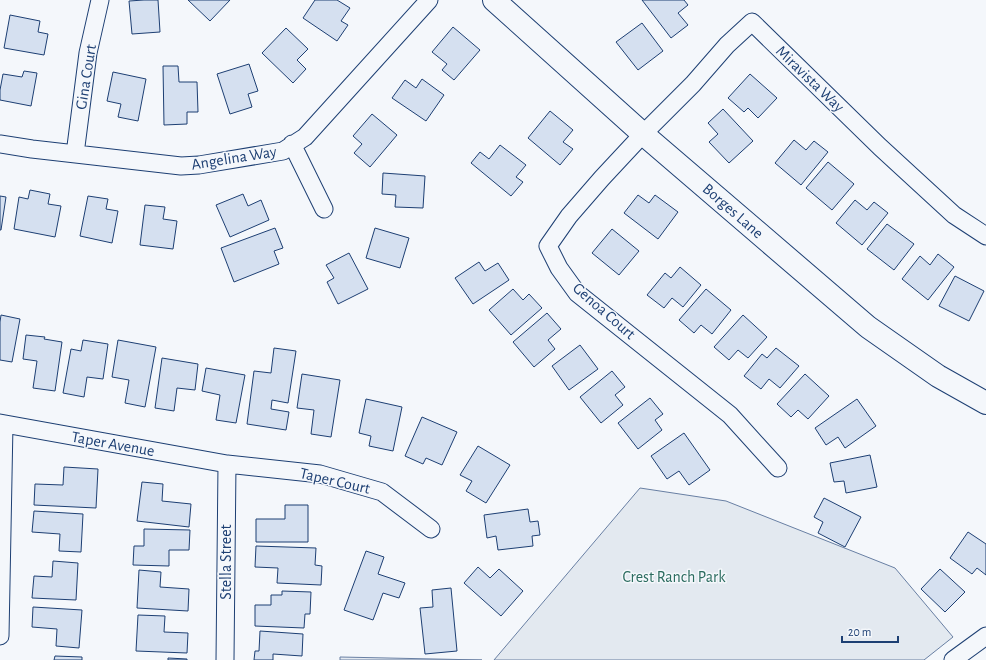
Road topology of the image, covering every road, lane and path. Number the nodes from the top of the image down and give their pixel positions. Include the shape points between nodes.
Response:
1 (100, 0) edge
2 (429, 0) edge
3 (494, 0) edge
4 (643, 134) junction
5 (0, 144) edge
6 (292, 144) junction
7 (75, 154) junction
8 (324, 209) dead end
9 (986, 236) edge
10 (986, 403) edge
11 (2, 424) edge
12 (226, 464) junction
13 (778, 468) dead end
14 (431, 529) dead end
15 (0, 636) edge
16 (986, 636) edge
17 (225, 660) edge
18 (953, 660) edge

1 - 7 street, Gina Court via 88,53
2 - 6 street, Angelina Way via 305,137
3 - 4 street, Borges Lane
4 - 9 street, Miravista Way via 752,22 937,200 954,215
4 - 10 street, Borges Lane via 868,327 938,376
4 - 13 street, Genoa Court via 573,211 548,246 559,268 577,292 730,415
5 - 7 street, Angelina Way
6 - 7 street, Angelina Way via 283,151 181,166
6 - 8 street
11 - 12 street, Taper Avenue
11 - 15 street
12 - 14 street, Taper Court via 320,474 382,492
12 - 17 street, Stella Street
16 - 18 street

